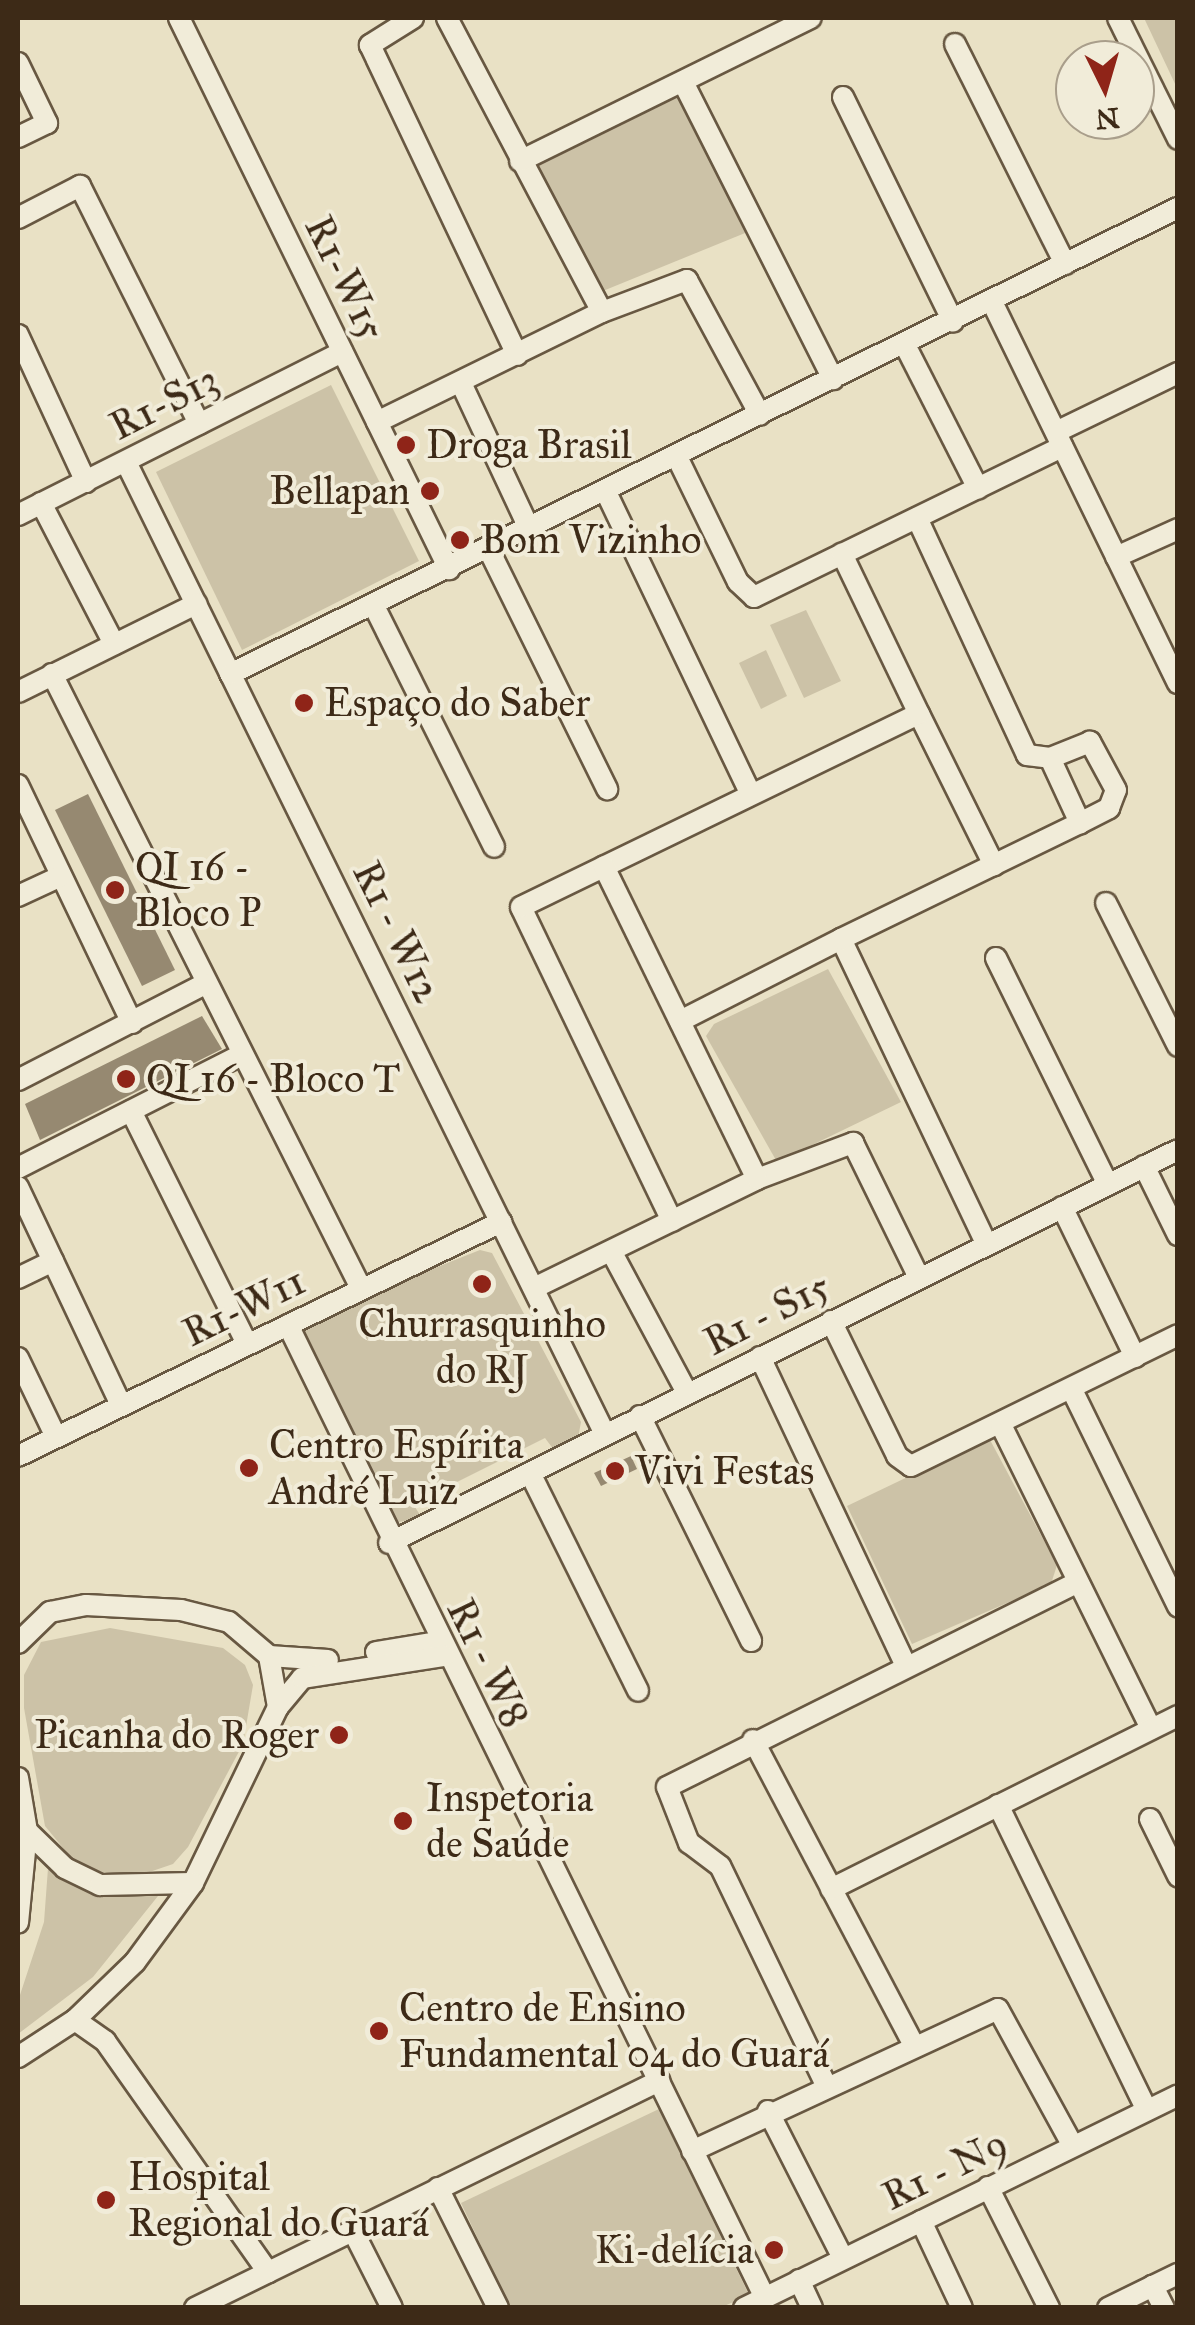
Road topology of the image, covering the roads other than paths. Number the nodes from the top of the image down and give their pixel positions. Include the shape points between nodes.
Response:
1 (179, 18) edge
2 (413, 18) edge
3 (447, 18) edge
4 (811, 18) edge
5 (1118, 18) edge
6 (955, 44) dead end
7 (18, 63) edge
8 (684, 82) junction
9 (844, 97) dead end
10 (18, 138) edge
11 (1178, 139) edge
12 (520, 162) junction
13 (1178, 208) edge
14 (18, 218) edge
15 (1065, 264) junction
16 (992, 302) junction
17 (602, 312) junction
18 (953, 322) junction
19 (18, 335) edge
20 (905, 345) junction
21 (342, 352) junction
22 (517, 355) junction
23 (1178, 373) edge
24 (833, 380) junction
25 (461, 383) junction
26 (760, 415) junction
27 (377, 422) junction
28 (199, 424) junction
29 (1059, 440) junction
30 (677, 457) junction
31 (126, 462) junction
32 (86, 482) junction
33 (978, 488) junction
34 (606, 492) junction
35 (42, 503) junction
36 (18, 515) edge
37 (917, 518) junction
38 (1178, 528) edge
39 (530, 530) junction
40 (489, 550) junction
41 (842, 554) junction
42 (1116, 558) junction
43 (449, 569) junction
44 (196, 604) junction
45 (374, 606) junction
46 (114, 644) junction
47 (52, 674) junction
48 (230, 674) junction
49 (1177, 682) edge
50 (18, 692) edge
51 (919, 714) junction
52 (1050, 758) junction
53 (18, 785) edge
54 (608, 790) dead end
55 (751, 794) junction
56 (1080, 823) junction
57 (494, 847) dead end
58 (994, 864) junction
59 (604, 866) junction
60 (61, 876) junction
61 (18, 896) edge
62 (1106, 903) dead end
63 (841, 939) junction
64 (996, 958) dead end
65 (205, 984) junction
66 (680, 1021) junction
67 (132, 1023) junction
68 (1178, 1046) edge
69 (241, 1055) junction
70 (18, 1080) edge
71 (131, 1111) junction
72 (1178, 1150) edge
73 (1144, 1166) junction
74 (18, 1168) edge
75 (757, 1179) junction
76 (1108, 1184) junction
77 (18, 1186) edge
78 (1062, 1207) junction
79 (672, 1221) junction
80 (501, 1222) junction
81 (1178, 1235) edge
82 (986, 1243) junction
83 (611, 1251) junction
84 (53, 1260) junction
85 (18, 1278) edge
86 (919, 1278) junction
87 (361, 1288) junction
88 (534, 1288) junction
89 (831, 1321) junction
90 (288, 1324) junction
91 (1178, 1334) edge
92 (246, 1344) junction
93 (760, 1357) junction
94 (1135, 1357) junction
95 (18, 1358) edge
96 (1072, 1390) junction
97 (686, 1393) junction
98 (121, 1405) junction
99 (640, 1416) junction
100 (1000, 1425) junction
101 (605, 1434) junction
102 (56, 1438) junction
103 (18, 1456) edge
104 (530, 1473) junction
105 (390, 1543) junction
106 (1078, 1582) junction
107 (1178, 1606) edge
108 (20, 1633) edge
109 (751, 1642) dead end
110 (442, 1649) junction
111 (269, 1656) junction
112 (906, 1666) junction
113 (638, 1691) dead end
114 (278, 1706) junction
115 (1178, 1716) edge
116 (1152, 1729) junction
117 (753, 1740) junction
118 (18, 1778) edge
119 (998, 1805) junction
120 (1150, 1819) dead end
121 (27, 1831) junction
122 (1178, 1876) edge
123 (194, 1883) junction
124 (830, 1889) junction
125 (18, 1922) edge
126 (100, 1996) junction
127 (76, 2020) junction
128 (105, 2041) junction
129 (913, 2044) junction
130 (18, 2057) edge
131 (659, 2082) junction
132 (826, 2085) junction
133 (1178, 2095) edge
134 (1147, 2110) junction
135 (768, 2111) junction
136 (1072, 2146) junction
137 (692, 2150) junction
138 (988, 2187) junction
139 (438, 2188) junction
140 (920, 2221) junction
141 (353, 2230) junction
142 (843, 2258) junction
143 (268, 2272) junction
144 (1178, 2274) edge
145 (800, 2280) junction
146 (1153, 2286) junction
147 (764, 2298) junction
148 (195, 2308) edge
149 (392, 2308) edge
150 (498, 2308) edge
151 (744, 2308) edge
152 (812, 2308) edge
153 (962, 2308) edge
154 (1048, 2308) edge
155 (1108, 2308) edge
156 (1164, 2308) edge

1 - 21 street, R1-W15
2 - 22 street via 370,45
3 - 12 street
4 - 8 street
5 - 11 street
6 - 15 street
7 - 10 street via 47,123
8 - 12 street
8 - 24 street
9 - 18 street
12 - 17 street
13 - 15 street
14 - 28 street via 80,186
15 - 16 street
16 - 18 street
16 - 29 street
17 - 22 street
17 - 26 street via 692,280
18 - 20 street
19 - 32 street
20 - 24 street
20 - 33 street
21 - 27 street, R1-W15
21 - 28 street, R1-S13
22 - 25 street
23 - 29 street
24 - 26 street
25 - 27 street
25 - 39 street
26 - 30 street
27 - 43 street, R1-W15
28 - 31 street, R1-S13
29 - 33 street
29 - 42 street
30 - 34 street
30 - 41 street via 748,595
31 - 32 street, R1-S13
31 - 44 street, R1 - W12
32 - 35 street, R1-S13
33 - 37 street
34 - 39 street
34 - 55 street
35 - 36 street, R1-S13
35 - 46 street
37 - 41 street
37 - 52 street via 1028,755
38 - 42 street
39 - 40 street
40 - 43 street
40 - 54 street
41 - 51 street
42 - 49 street
43 - 45 street
44 - 46 street
44 - 48 street, R1 - W12
45 - 48 street
45 - 57 street
46 - 47 street
47 - 50 street
47 - 65 street
48 - 80 street, R1 - W12
51 - 55 street
51 - 58 street
52 - 56 street
52 - 56 street via 1084,742 1099,749 1116,796
53 - 60 street
55 - 59 street
56 - 58 street
58 - 63 street
59 - 66 street
59 - 79 street via 521,907
60 - 61 street
60 - 67 street
62 - 68 street
63 - 66 street
63 - 82 street
64 - 76 street
65 - 67 street
65 - 69 street
66 - 75 street
67 - 70 street
69 - 71 street
69 - 87 street
71 - 74 street
71 - 92 street
72 - 73 street, R1 - S15
73 - 76 street, R1 - S15
73 - 81 street
75 - 79 street
75 - 86 street via 853,1143
76 - 78 street, R1 - S15
77 - 84 street
78 - 82 street, R1 - S15
78 - 94 street
79 - 83 street
80 - 87 street, R1-W11
80 - 88 street, R1 - W12
82 - 86 street, R1 - S15
83 - 88 street
83 - 97 street
84 - 85 street
84 - 98 street
86 - 89 street, R1 - S15
87 - 90 street, R1-W11
88 - 101 street, R1 - W12
89 - 93 street, R1 - S15
89 - 100 street via 903,1464 921,1464
90 - 92 street, R1-W11
90 - 105 street, R1 - W8
91 - 94 street
92 - 98 street, R1-W11
93 - 97 street, R1 - S15
93 - 112 street
94 - 96 street
95 - 102 street
96 - 100 street
96 - 107 street
97 - 99 street, R1 - S15
98 - 102 street, R1-W11
99 - 101 street, R1 - S15
99 - 109 street
100 - 106 street
101 - 104 street, R1 - S15
102 - 103 street, R1-W11
104 - 105 street, R1 - S15
104 - 113 street
105 - 110 street, R1 - W8
106 - 112 street
106 - 116 street
108 - 111 street via 50,1612 86,1605 181,1610 229,1622
110 - 111 street via 303,1664
110 - 114 street via 302,1678
110 - 131 street, R1 - W8
111 - 114 street
112 - 117 street
114 - 123 street
115 - 116 street
116 - 119 street
117 - 124 street
117 - 132 street via 681,1776 666,1793 689,1844 720,1866
118 - 121 street
119 - 124 street
119 - 134 street
120 - 122 street
121 - 123 street via 64,1868 100,1885
121 - 125 street
123 - 126 street
124 - 129 street
126 - 127 street
126 - 128 street
127 - 128 street
127 - 130 street
128 - 143 street
129 - 132 street
129 - 136 street via 992,2009 1004,2012
131 - 137 street, R1 - W8
131 - 139 street
132 - 135 street
133 - 134 street, R1 - N9
134 - 136 street, R1 - N9
135 - 137 street
135 - 142 street
136 - 138 street, R1 - N9
137 - 147 street, R1 - W8
138 - 140 street, R1 - N9
138 - 154 street
139 - 141 street
139 - 150 street
140 - 142 street, R1 - N9
140 - 153 street
141 - 143 street
141 - 149 street
142 - 145 street, R1 - N9
143 - 148 street
144 - 146 street
145 - 147 street, R1 - N9
145 - 152 street
146 - 155 street
146 - 156 street
147 - 151 street, R1 - N9

